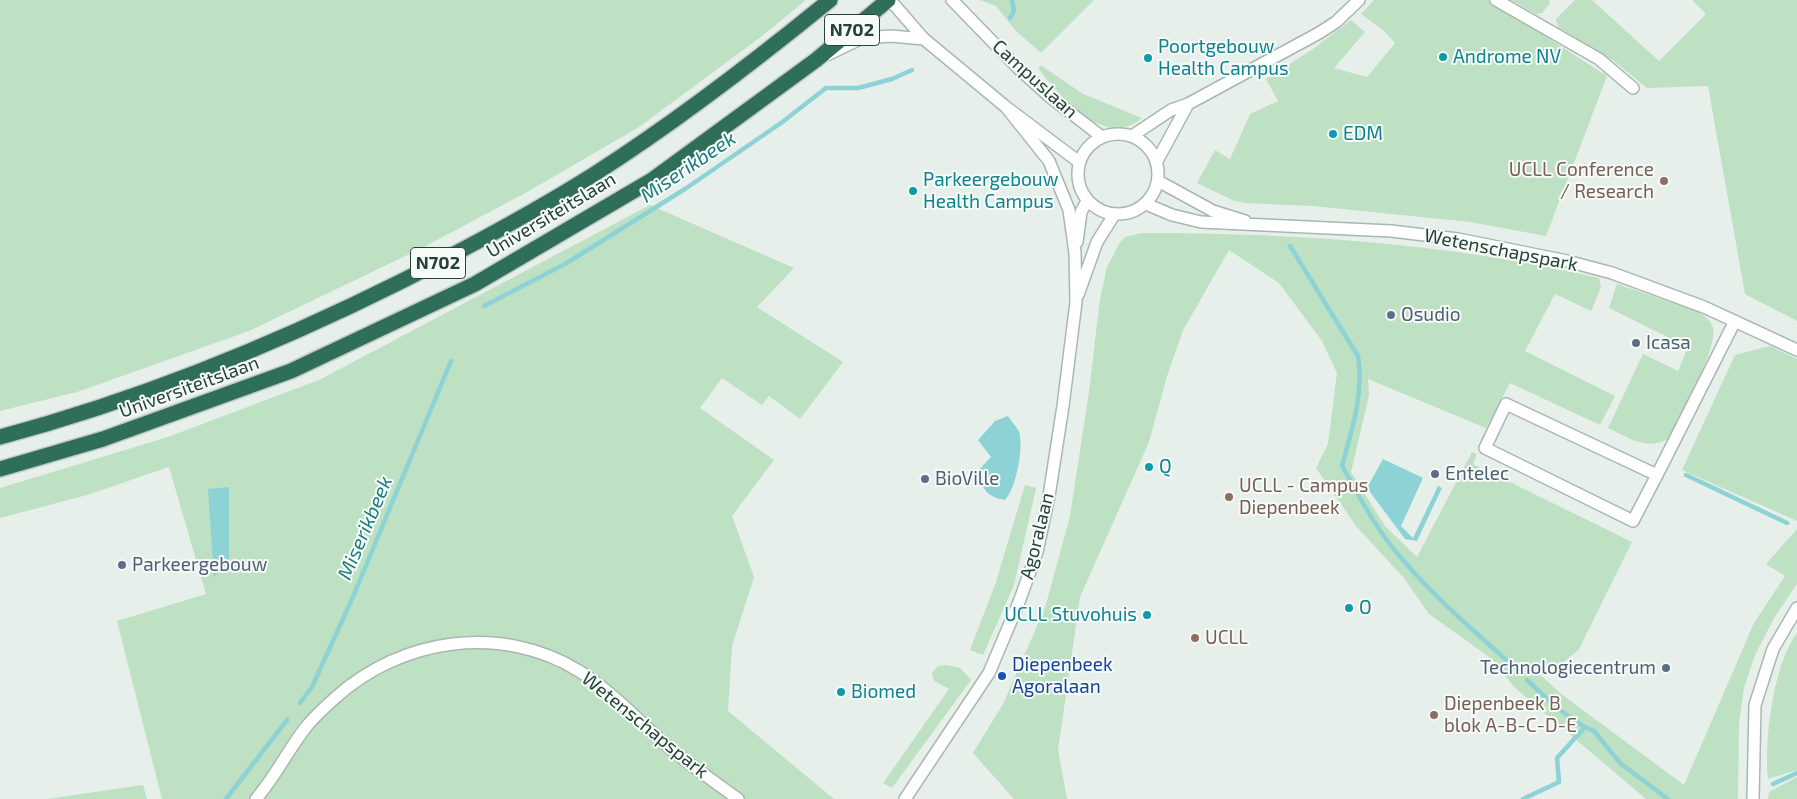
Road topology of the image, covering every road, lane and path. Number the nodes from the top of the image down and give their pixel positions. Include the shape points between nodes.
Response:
1 (830, 0) edge
2 (889, 0) edge
3 (952, 0) edge
4 (966, 0) edge
5 (1359, 0) edge
6 (1496, 0) edge
7 (971, 18) junction
8 (924, 39) junction
9 (816, 60) junction
10 (1633, 88) dead end
11 (1188, 104) junction
12 (1006, 107) junction
13 (1132, 136) junction
14 (1102, 137) junction
15 (1156, 161) junction
16 (1079, 162) junction
17 (1158, 181) junction
18 (1059, 184) joint
19 (1087, 201) junction
20 (1146, 204) junction
21 (1114, 215) junction
22 (1257, 224) junction
23 (1075, 253) junction
24 (1076, 302) junction
25 (1735, 321) junction
26 (1797, 350) edge
27 (0, 437) edge
28 (0, 469) edge
29 (1657, 475) junction
30 (1797, 608) edge
31 (256, 799) edge
32 (738, 799) edge
33 (904, 799) edge
34 (1753, 799) edge

1 - 27 highway, Universiteitslaan / N702 via 691,107 594,174 492,236 317,323 186,376
2 - 8 street, Campuslaan
2 - 9 highway, Universiteitslaan / N702
3 - 7 street, Campuslaan
4 - 7 street, Campuslaan
5 - 11 street via 1319,33
6 - 10 street via 1599,59
7 - 14 street, Campuslaan via 1050,98
8 - 9 street via 862,38
8 - 12 street, Campuslaan
9 - 28 highway, Universiteitslaan / N702 via 652,180 475,284 291,371 103,439
11 - 13 street via 1171,110
11 - 15 street
12 - 16 street, Campuslaan
12 - 18 street, Campuslaan via 1049,161
13 - 14 street via 1112,134
13 - 15 street via 1143,142
14 - 16 street via 1092,143
15 - 17 street
16 - 19 street via 1078,182
17 - 20 street
17 - 22 street, Wetenschapspark via 1212,211
18 - 23 street, Agoralaan via 1069,210
19 - 21 street
19 - 23 street, Agoralaan via 1081,212
20 - 21 street
20 - 22 street, Wetenschapspark via 1201,222 1242,226
21 - 24 street, Agoralaan via 1097,242
22 - 25 street, Wetenschapspark via 1391,231 1458,239 1558,259 1612,273
23 - 24 street, Agoralaan
24 - 33 street, Agoralaan via 1049,496 1037,552 988,673
25 - 26 street, Wetenschapspark
25 - 29 street
29 - 29 street via 1506,404 1485,448 1633,521
30 - 34 street via 1773,649 1755,705
31 - 32 street, Wetenschapspark via 306,727 358,679 392,659 437,644 483,642 530,648 579,670 624,705 667,746

